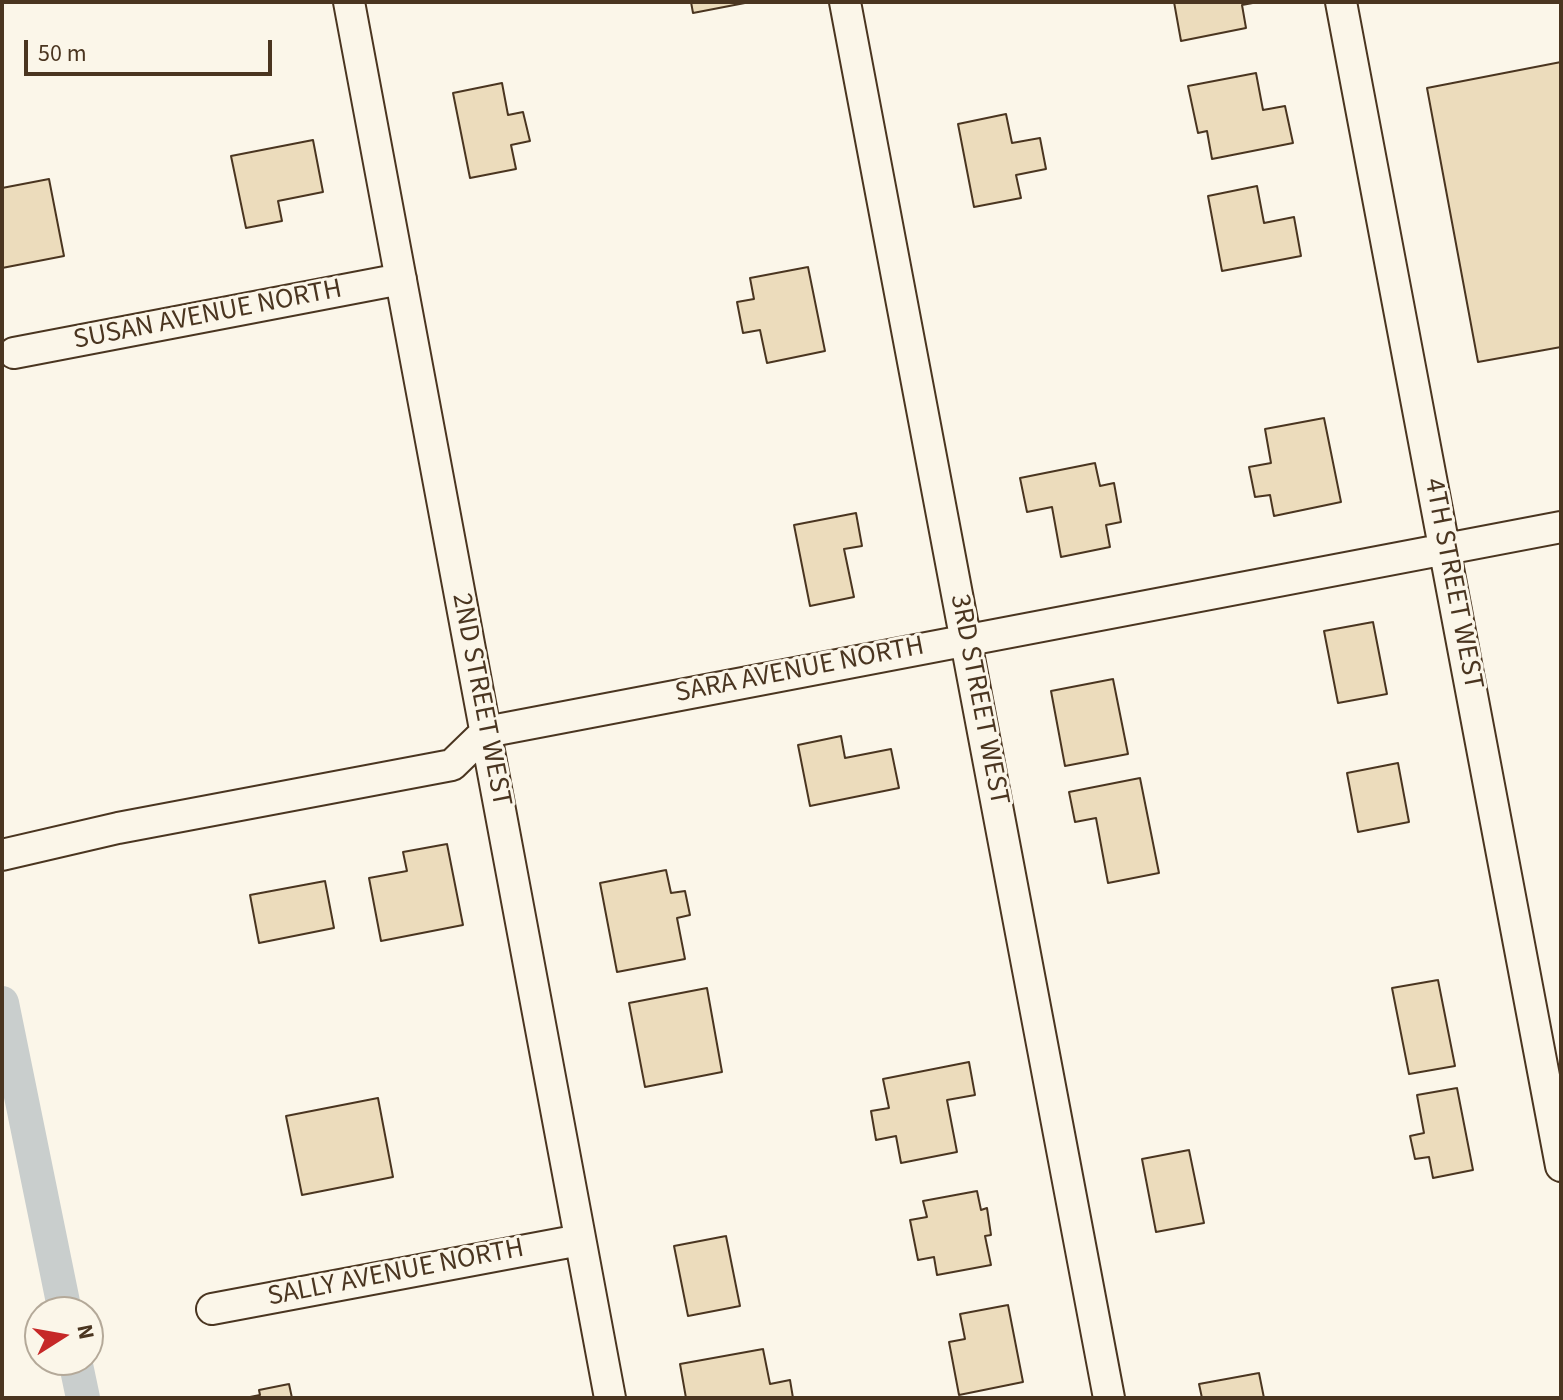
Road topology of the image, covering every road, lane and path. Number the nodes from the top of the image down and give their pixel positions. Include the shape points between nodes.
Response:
1 (349, 2) edge
2 (845, 2) edge
3 (1341, 2) edge
4 (401, 279) junction
5 (14, 353) dead end
6 (1561, 527) edge
7 (1445, 549) junction
8 (967, 639) junction
9 (486, 732) junction
10 (2, 855) edge
11 (1561, 1166) edge
12 (580, 1240) junction
13 (212, 1309) dead end
14 (610, 1398) edge
15 (1109, 1398) edge

1 - 4 street, 2ND STREET WEST
2 - 8 street, 3RD STREET WEST
3 - 7 street, 4TH STREET WEST
4 - 5 street, SUSAN AVENUE NORTH
4 - 9 street, 2ND STREET WEST
6 - 7 street, SARA AVENUE NORTH
7 - 8 street, SARA AVENUE NORTH
7 - 11 street, 4TH STREET WEST
8 - 9 street, SARA AVENUE NORTH
8 - 15 street, 3RD STREET WEST
9 - 10 street via 452,765
9 - 12 street, 2ND STREET WEST
12 - 13 street, SALLY AVENUE NORTH
12 - 14 street, 2ND STREET WEST

